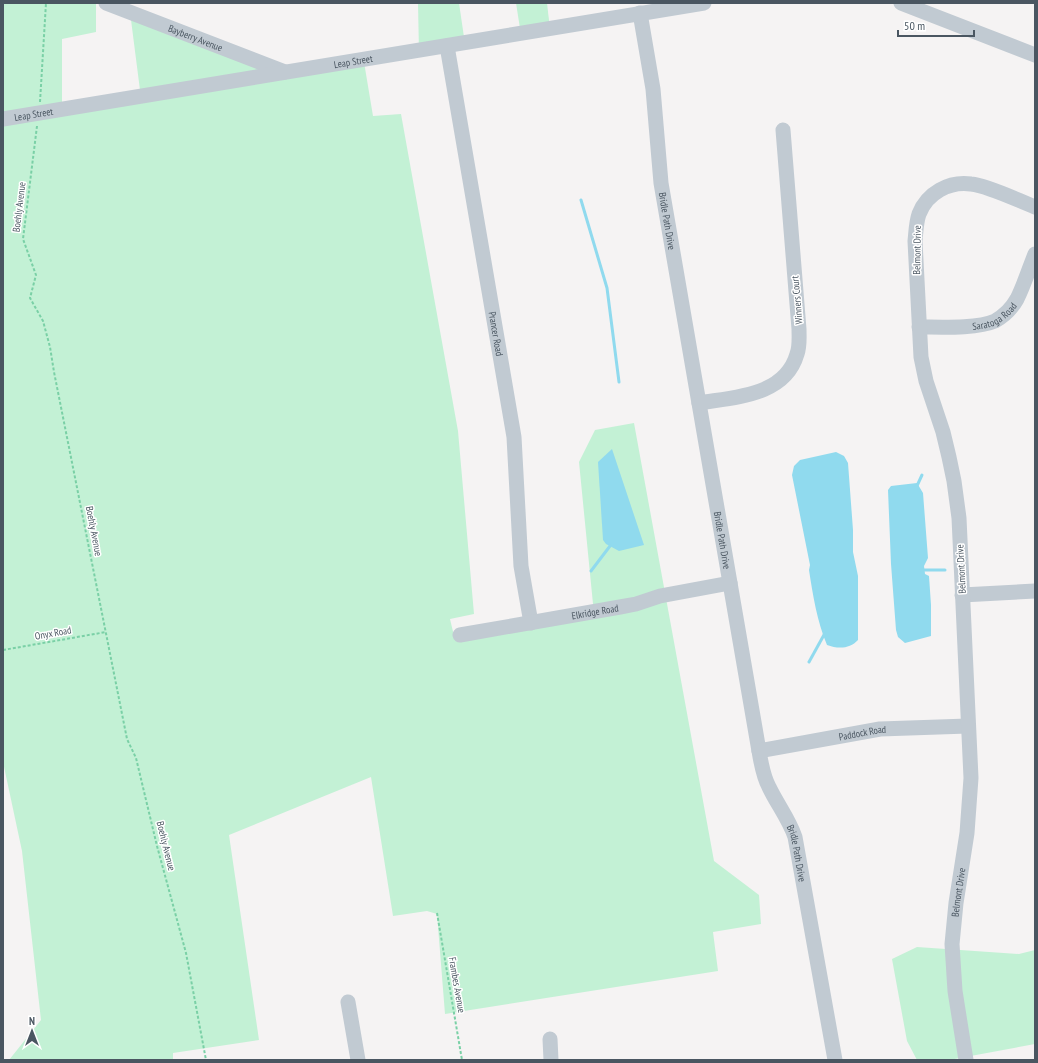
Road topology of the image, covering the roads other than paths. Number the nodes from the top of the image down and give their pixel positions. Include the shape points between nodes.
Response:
1 (106, 3) edge
2 (704, 3) edge
3 (901, 3) edge
4 (640, 14) junction
5 (447, 46) junction
6 (1035, 55) edge
7 (286, 73) junction
8 (3, 119) edge
9 (782, 130) dead end
10 (1035, 207) edge
11 (1035, 254) edge
12 (919, 327) junction
13 (699, 403) junction
14 (730, 583) junction
15 (1035, 591) edge
16 (962, 595) junction
17 (531, 623) junction
18 (460, 635) dead end
19 (968, 726) junction
20 (759, 751) junction
21 (348, 1002) dead end
22 (550, 1039) dead end
23 (358, 1060) edge
24 (551, 1060) edge
25 (835, 1060) edge
26 (966, 1060) edge

1 - 7 street, Bayberry Avenue
2 - 4 street, Leap Street
3 - 6 street
4 - 5 street, Leap Street
4 - 13 street, Bridle Path Drive via 653,89 661,183
5 - 7 street, Leap Street
5 - 17 street, Prancer Road via 514,437 521,566
7 - 8 street, Leap Street
9 - 13 street, Winners Court via 799,329 798,352 784,376 767,388 754,394
10 - 12 street, Belmont Drive via 971,184 957,184 934,193 924,204 916,227
11 - 12 street, Saratoga Road via 1016,300 997,320 972,325
12 - 16 street, Belmont Drive via 923,368 943,432 954,481 959,518
13 - 14 street, Bridle Path Drive
14 - 17 street, Elkridge Road via 660,596 636,604
14 - 20 street, Bridle Path Drive
15 - 16 street
16 - 19 street, Belmont Drive
17 - 18 street, Elkridge Road
19 - 20 street, Paddock Road via 880,729
19 - 26 street, Belmont Drive via 970,806 952,944 955,991
20 - 25 street, Bridle Path Drive via 769,788 796,837
21 - 23 street
22 - 24 street

